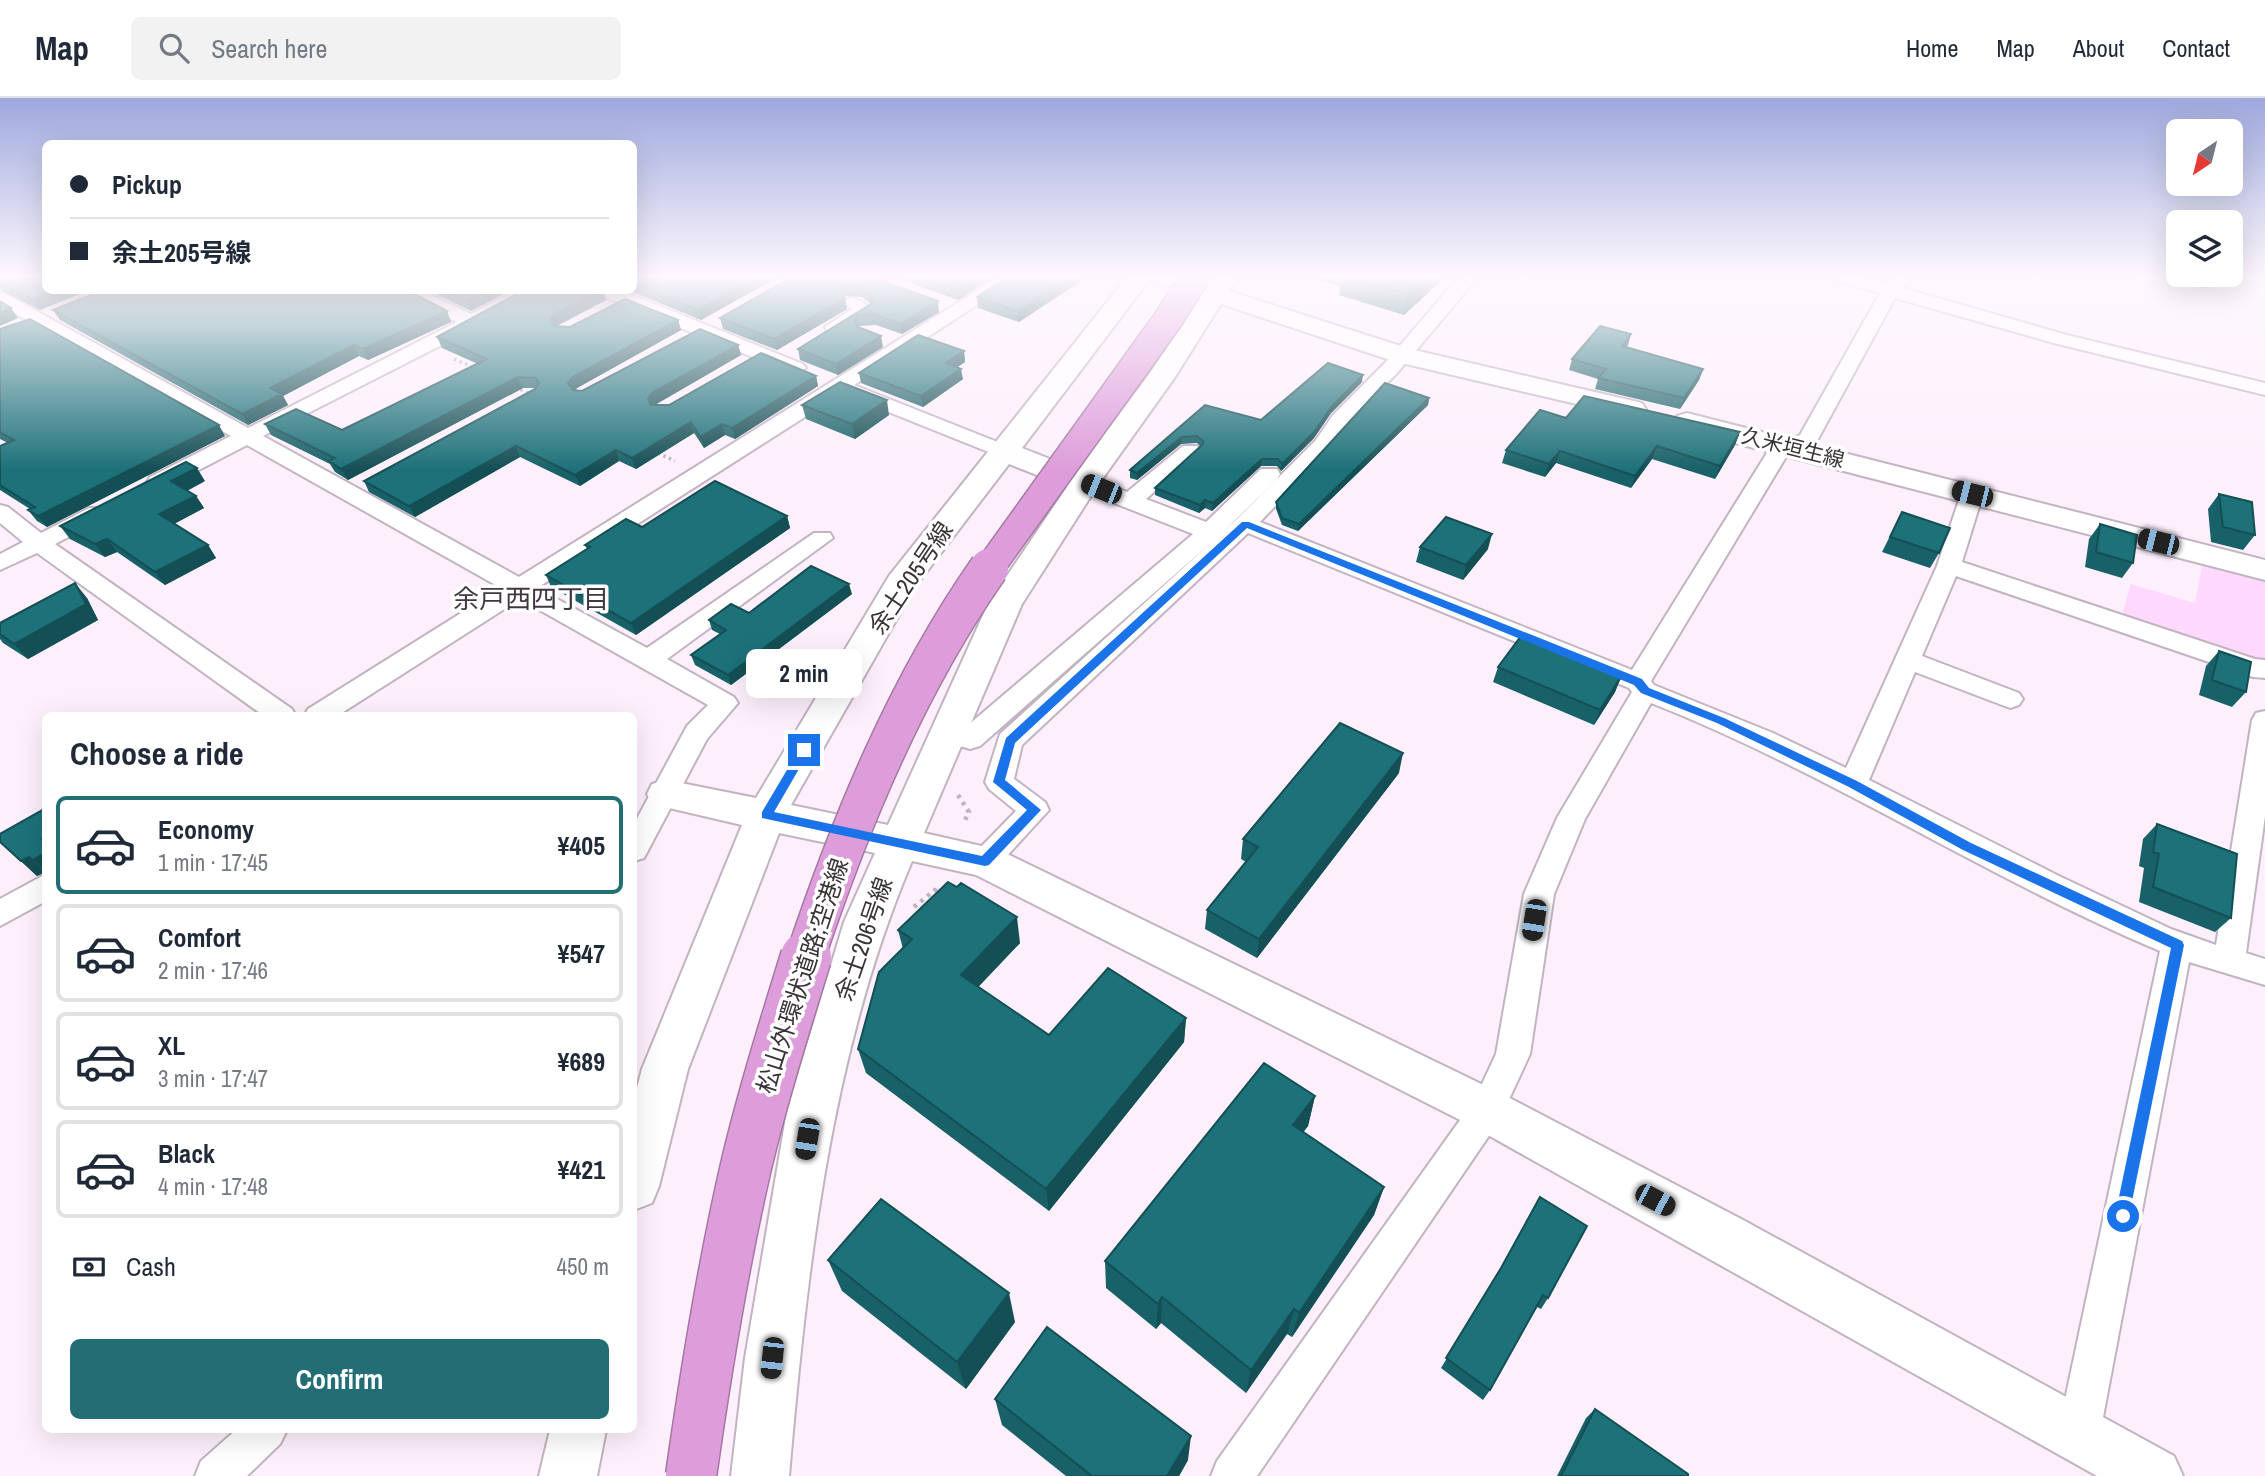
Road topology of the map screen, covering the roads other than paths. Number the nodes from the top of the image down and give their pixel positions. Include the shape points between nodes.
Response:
1 (65, 341) edge
2 (433, 341) edge
3 (682, 341) edge
4 (729, 341) edge
5 (895, 341) edge
6 (906, 341) edge
7 (1089, 341) edge
8 (1152, 341) edge
9 (1180, 341) edge
10 (1366, 341) edge
11 (1414, 341) edge
12 (1861, 341) edge
13 (2070, 341) edge
14 (679, 343) edge
15 (902, 344) junction
16 (800, 348) edge
17 (1402, 355) junction
18 (770, 358) junction
19 (740, 367) edge
20 (837, 385) junction
21 (2265, 389) edge
22 (1340, 419) junction
23 (249, 436) junction
24 (1788, 446) junction
25 (1190, 450) dead end
26 (1003, 451) junction
27 (372, 478) edge
28 (1084, 483) junction
29 (348, 491) junction
30 (138, 492) edge
31 (1972, 494) junction
32 (1130, 501) junction
33 (114, 505) edge
34 (0, 512) edge
35 (1228, 532) junction
36 (821, 537) dead end
37 (40, 542) junction
38 (0, 563) edge
39 (1949, 566) junction
40 (2265, 570) edge
41 (519, 587) junction
42 (650, 659) junction
43 (1908, 660) junction
44 (2265, 669) edge
45 (1642, 686) junction
46 (2010, 699) dead end
47 (277, 712) edge
48 (323, 712) edge
49 (2265, 720) edge
50 (970, 739) dead end
51 (2261, 773) edge
52 (1853, 784) junction
53 (666, 794) junction
54 (766, 815) junction
55 (637, 842) edge
56 (899, 843) junction
57 (985, 861) junction
58 (42, 889) edge
59 (0, 915) edge
60 (2178, 945) junction
61 (2229, 962) junction
62 (2265, 972) edge
63 (1487, 1110) junction
64 (637, 1175) edge
65 (263, 1433) edge
66 (577, 1433) edge
67 (2079, 1433) junction
68 (216, 1476) edge
69 (568, 1476) edge
70 (691, 1476) edge
71 (760, 1476) edge
72 (1232, 1476) edge
73 (2154, 1476) edge

1 - 23 street
2 - 23 street
3 - 14 street
4 - 18 street
5 - 15 street
6 - 15 street
7 - 26 street, 余土205号線
8 - 70 highway, 松山外環状道路;空港線, bridge via 983,576 946,635 845,847 798,975 747,1159 702,1384
9 - 28 street, 余土206号線 via 1161,377
10 - 17 street, 久米垣生線
11 - 17 street
12 - 24 street via 1808,439
13 - 21 street
15 - 20 street
16 - 18 street
17 - 22 street
17 - 24 street, 久米垣生線
18 - 19 street
18 - 20 street
20 - 26 street
20 - 41 street
22 - 35 street via 1324,444
22 - 35 street via 1307,438
23 - 29 street
23 - 30 street
24 - 31 street, 久米垣生線
24 - 45 street via 1778,453
25 - 32 street
26 - 28 street
26 - 54 street, 余土205号線 via 901,583
27 - 29 street
28 - 32 street
28 - 56 street, 余土206号線 via 1004,604
29 - 41 street
31 - 39 street
31 - 40 street, 久米垣生線
32 - 35 street
33 - 37 street
34 - 37 street
35 - 45 street
35 - 50 street
35 - 57 street via 1010,741 999,782 1035,810
36 - 42 street
37 - 38 street
37 - 47 street
39 - 43 street
39 - 44 street
41 - 42 street
41 - 48 street
42 - 53 street via 725,703 697,733
43 - 46 street
43 - 52 street
45 - 52 street
45 - 63 street via 1571,818 1539,894 1513,1054
49 - 51 street
51 - 61 street
52 - 60 street via 1967,846
53 - 54 street
53 - 55 street
54 - 56 street
54 - 64 street, 余土205号線 via 665,1069
56 - 57 street
56 - 71 street, 余土206号線 via 865,922 811,1111 772,1358
57 - 63 street
58 - 59 street
60 - 61 street
60 - 67 street
61 - 62 street
63 - 67 street
63 - 72 street
65 - 68 street
66 - 69 street
67 - 73 street

